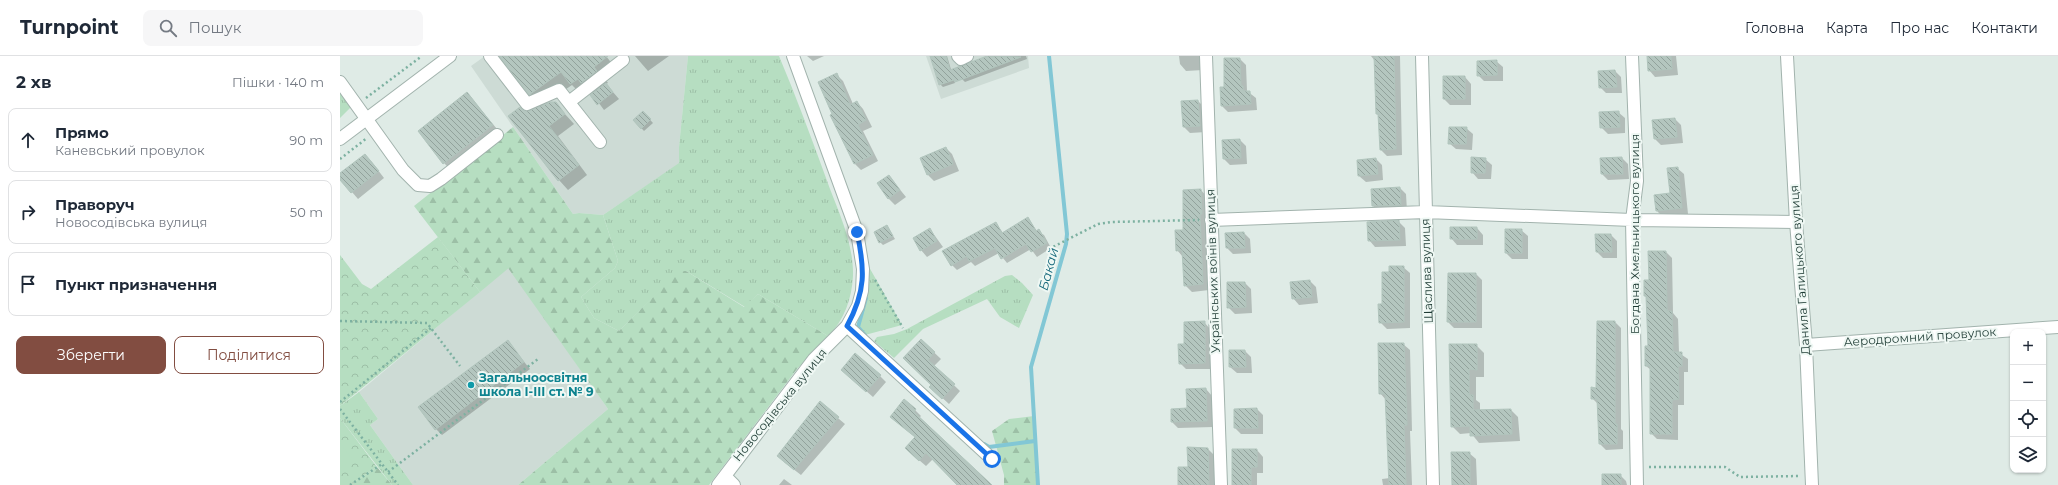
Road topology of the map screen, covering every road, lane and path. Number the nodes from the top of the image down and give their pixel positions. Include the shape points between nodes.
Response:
1 (422, 56) edge
2 (450, 56) edge
3 (490, 56) edge
4 (793, 56) edge
5 (958, 56) edge
6 (967, 56) edge
7 (1206, 56) edge
8 (1422, 56) edge
9 (1632, 56) edge
10 (1787, 56) edge
11 (623, 60) dead end
12 (340, 82) edge
13 (569, 102) junction
14 (357, 105) junction
15 (367, 120) junction
16 (376, 132) junction
17 (497, 135) dead end
18 (340, 139) edge
19 (600, 142) dead end
20 (340, 159) edge
21 (1426, 212) junction
22 (1211, 220) junction
23 (1632, 220) junction
24 (1796, 222) junction
25 (1049, 249) dead end
26 (872, 274) dead end
27 (340, 320) edge
28 (847, 326) junction
29 (2058, 327) edge
30 (431, 328) junction
31 (903, 328) dead end
32 (1806, 345) junction
33 (538, 359) dead end
34 (460, 366) dead end
35 (340, 402) edge
36 (340, 409) edge
37 (992, 459) dead end
38 (382, 464) junction
39 (1637, 468) junction
40 (388, 472) junction
41 (721, 480) edge
42 (1811, 481) edge
43 (350, 485) edge
44 (398, 485) edge
45 (734, 485) edge
46 (1221, 485) edge
47 (1433, 485) edge
48 (1637, 485) edge

1 - 14 path
2 - 15 street
3 - 13 street via 527,104 559,90
4 - 28 street, Новосодівська вулиця via 857,232 861,252 862,290 858,306
5 - 6 street
7 - 22 street, Українських воїнів вулиця
8 - 21 street, Щаслива вулиця
9 - 23 street, Богдана Хмельницького вулиця via 1637,181
10 - 24 street, Данила Галицького вулиця
11 - 13 street
12 - 14 street
13 - 19 street
14 - 15 street
15 - 16 street
15 - 18 street
16 - 17 street via 411,180 425,186 441,180
16 - 20 path
21 - 22 street
21 - 23 street
21 - 47 street, Щаслива вулиця
22 - 25 path via 1098,224
22 - 46 street, Українських воїнів вулиця
23 - 24 street
23 - 39 street, Богдана Хмельницького вулиця
24 - 32 street, Данила Галицького вулиця
26 - 31 path
27 - 30 path via 426,323
28 - 37 street
28 - 41 street, Новосодівська вулиця via 814,359
29 - 32 street, Аеродромний провулок
30 - 34 path
30 - 35 path
32 - 42 street, Данила Галицького вулиця
33 - 40 path
36 - 38 path
38 - 40 path
38 - 43 path
39 - 42 path via 1725,467 1740,476
39 - 48 street, Богдана Хмельницького вулиця
40 - 44 path
41 - 45 street

